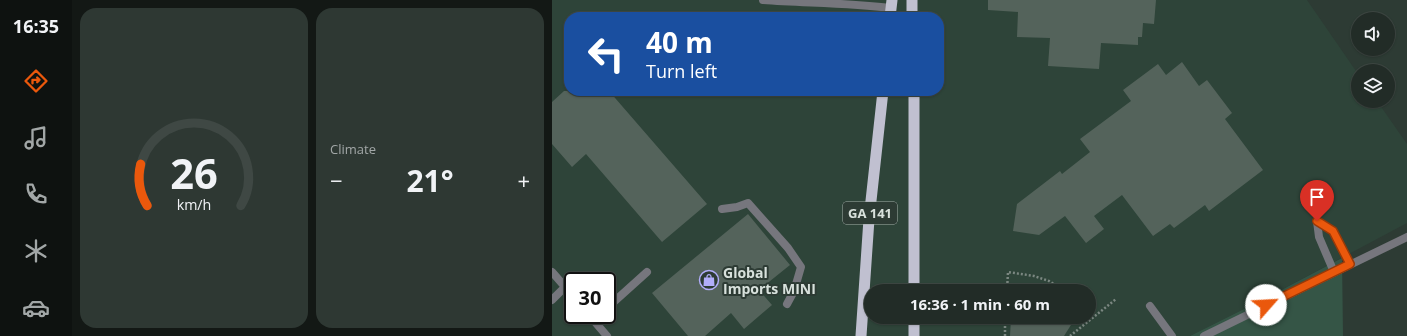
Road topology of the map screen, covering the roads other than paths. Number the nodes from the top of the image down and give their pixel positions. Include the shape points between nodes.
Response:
1 (763, 0) edge
2 (912, 0) edge
3 (891, 8) edge
4 (912, 12) edge
5 (881, 96) edge
6 (914, 96) edge
7 (722, 209) dead end
8 (1407, 237) edge
9 (1350, 264) junction
10 (552, 272) edge
11 (647, 272) dead end
12 (1334, 272) junction
13 (914, 284) edge
14 (564, 285) edge
15 (564, 287) edge
16 (552, 300) edge
17 (616, 300) edge
18 (787, 304) dead end
19 (1150, 306) dead end
20 (599, 324) edge
21 (914, 324) edge
22 (607, 336) edge
23 (861, 336) edge
24 (914, 336) edge
25 (1172, 336) edge
26 (1204, 336) edge

1 - 3 street
2 - 4 highway
5 - 23 highway, GA 141
6 - 13 highway, GA 141
7 - 18 street via 748,203 788,248 801,267
8 - 9 street
9 - 12 street
9 - 12 street via 1333,231 1317,221 1319,236
10 - 14 street
11 - 17 street
12 - 26 street
15 - 16 street
19 - 25 street
20 - 22 street
21 - 24 highway

